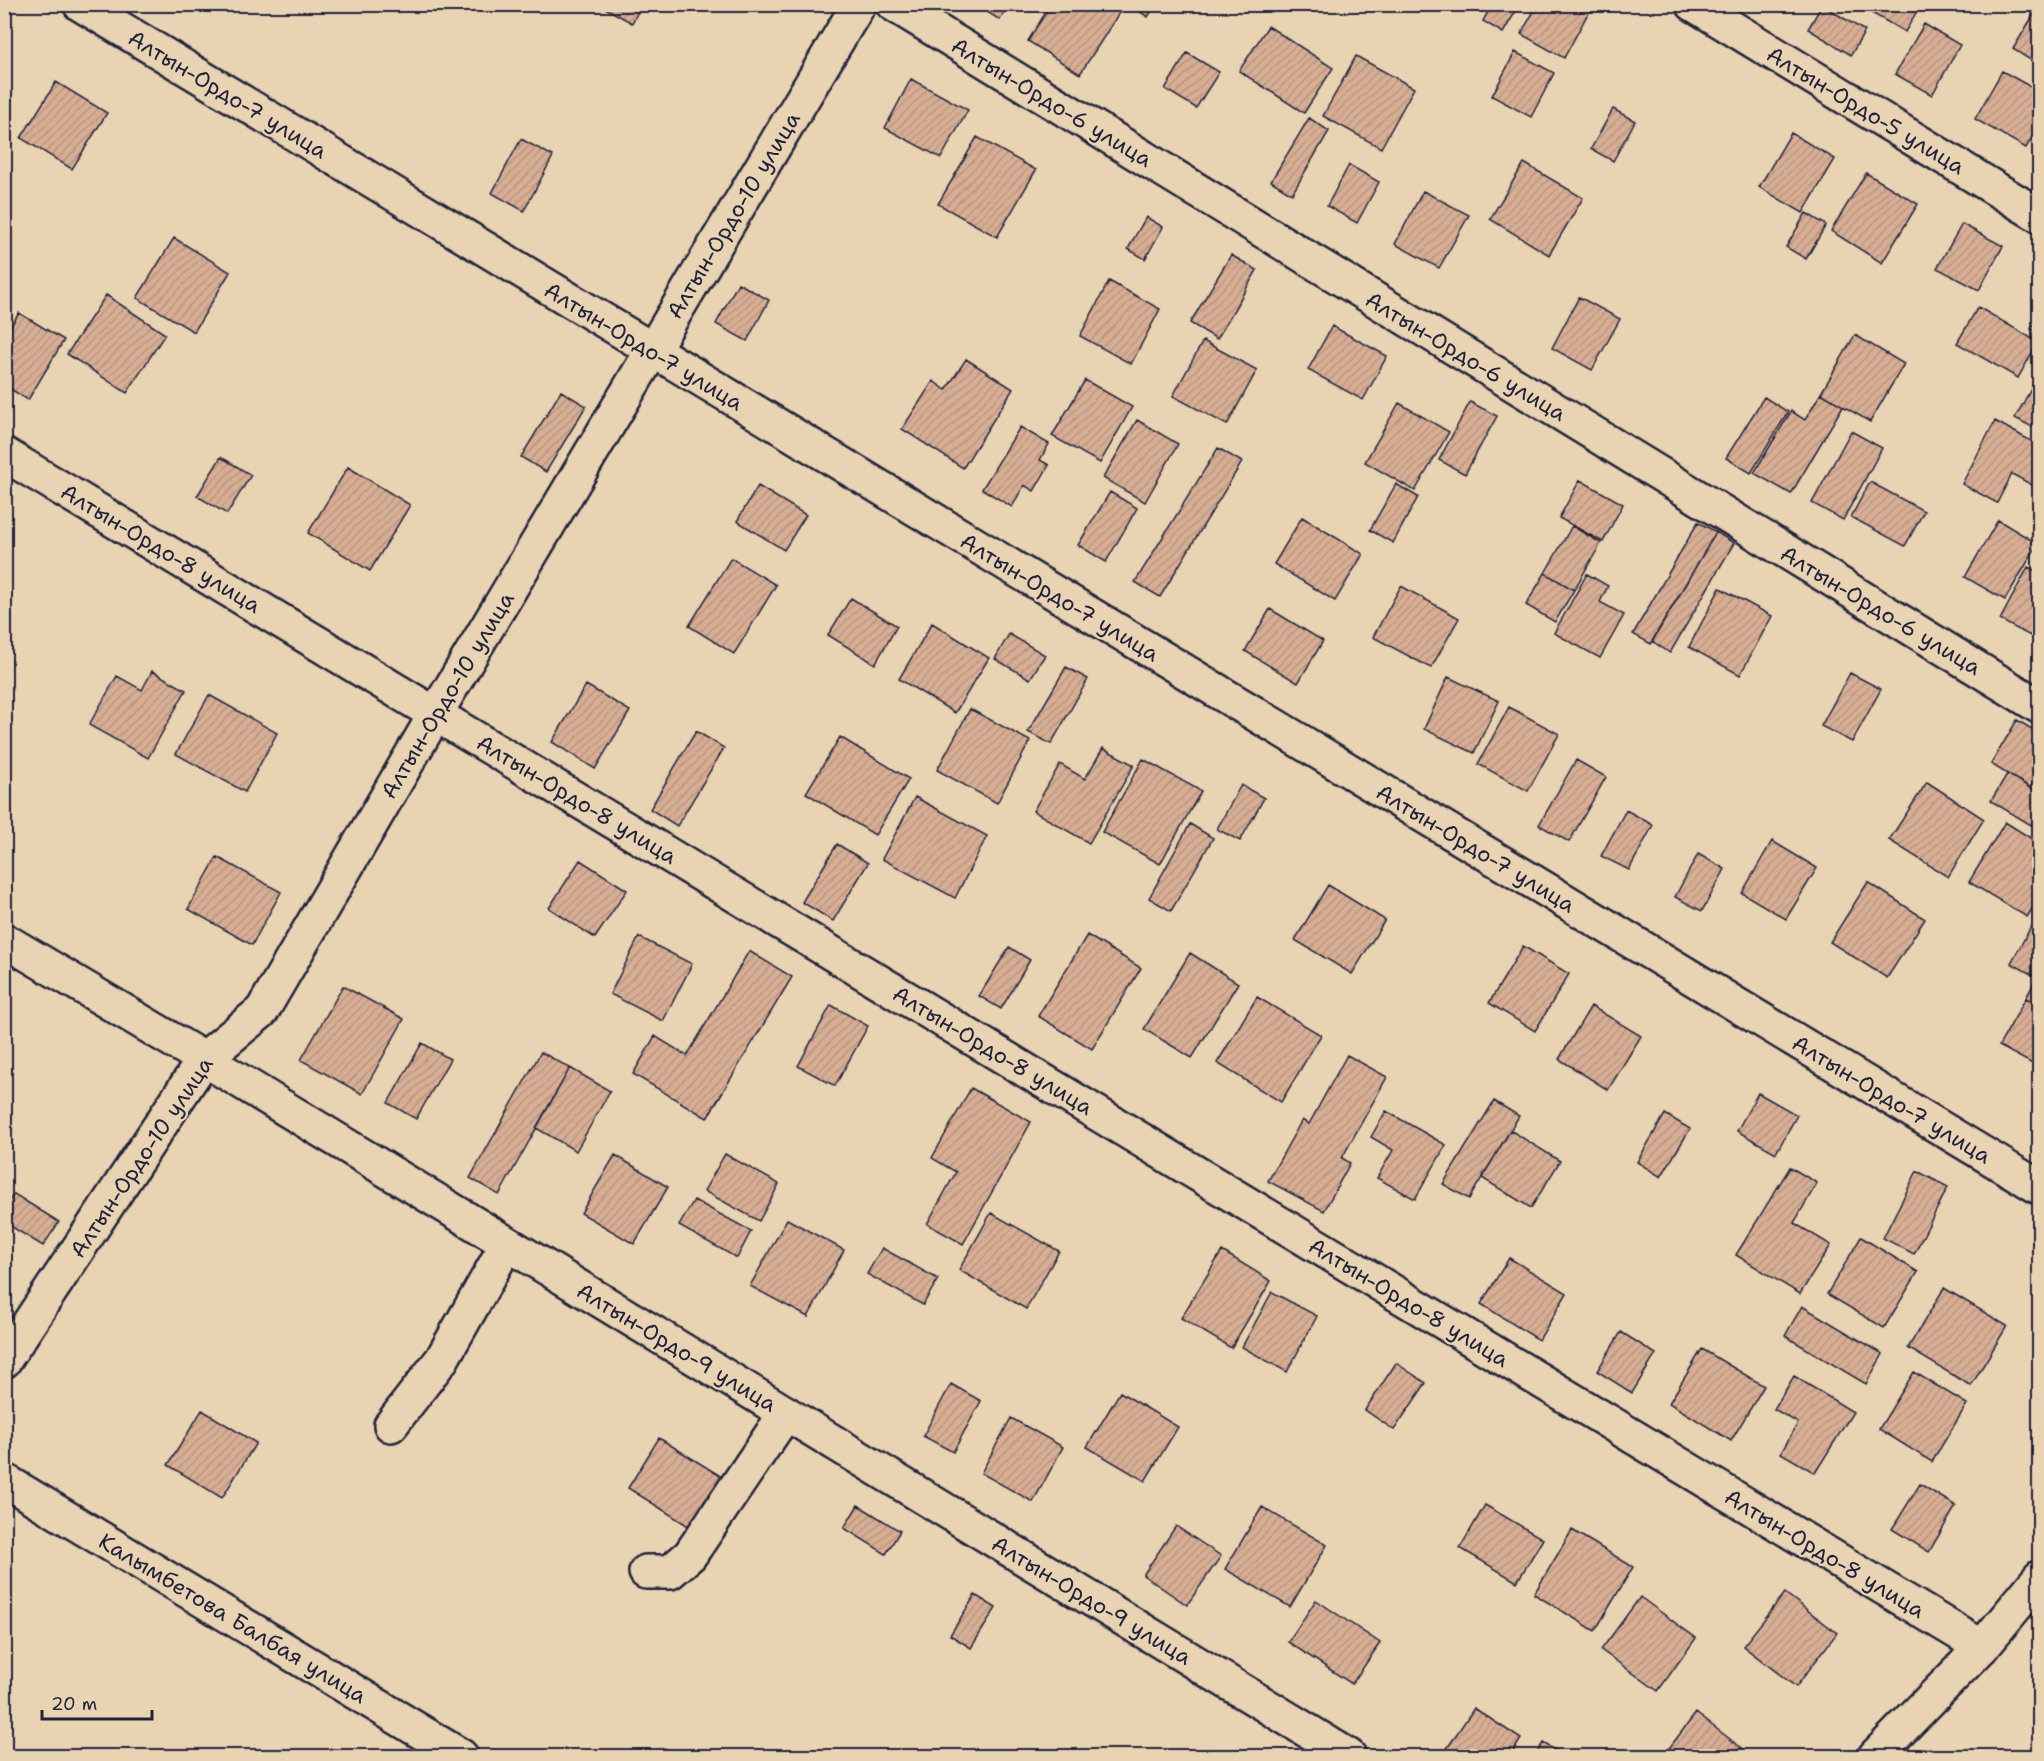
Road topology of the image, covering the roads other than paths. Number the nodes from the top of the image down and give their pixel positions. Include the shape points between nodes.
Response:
1 (80, 4) edge
2 (859, 4) edge
3 (893, 4) edge
4 (1692, 4) edge
5 (2040, 216) edge
6 (652, 351) junction
7 (4, 454) edge
8 (2040, 707) edge
9 (436, 713) junction
10 (4, 940) edge
11 (204, 1059) junction
12 (2040, 1188) edge
13 (507, 1244) junction
14 (4, 1361) edge
15 (786, 1413) junction
16 (391, 1425) dead end
17 (4, 1480) edge
18 (646, 1572) dead end
19 (2040, 1577) edge
20 (1982, 1647) junction
21 (461, 1756) edge
22 (1349, 1756) edge
23 (1875, 1756) edge

1 - 6 street, Алтын-Ордо-7 улица
2 - 6 street, Алтын-Ордо-10 улица
3 - 8 street, Алтын-Ордо-6 улица
4 - 5 street, Алтын-Ордо-5 улица
6 - 9 street, Алтын-Ордо-10 улица
6 - 12 street, Алтын-Ордо-7 улица
7 - 9 street, Алтын-Ордо-8 улица
9 - 11 street, Алтын-Ордо-10 улица via 262,1011
9 - 20 street, Алтын-Ордо-8 улица
10 - 11 street, Алтын-Ордо-9 улица
11 - 13 street, Алтын-Ордо-9 улица
11 - 14 street, Алтын-Ордо-10 улица
13 - 15 street, Алтын-Ордо-9 улица
13 - 16 street via 442,1359
15 - 18 street via 690,1555 670,1572
15 - 22 street, Алтын-Ордо-9 улица
17 - 21 street, Калымбетова Балбая улица
19 - 20 street
20 - 23 street

